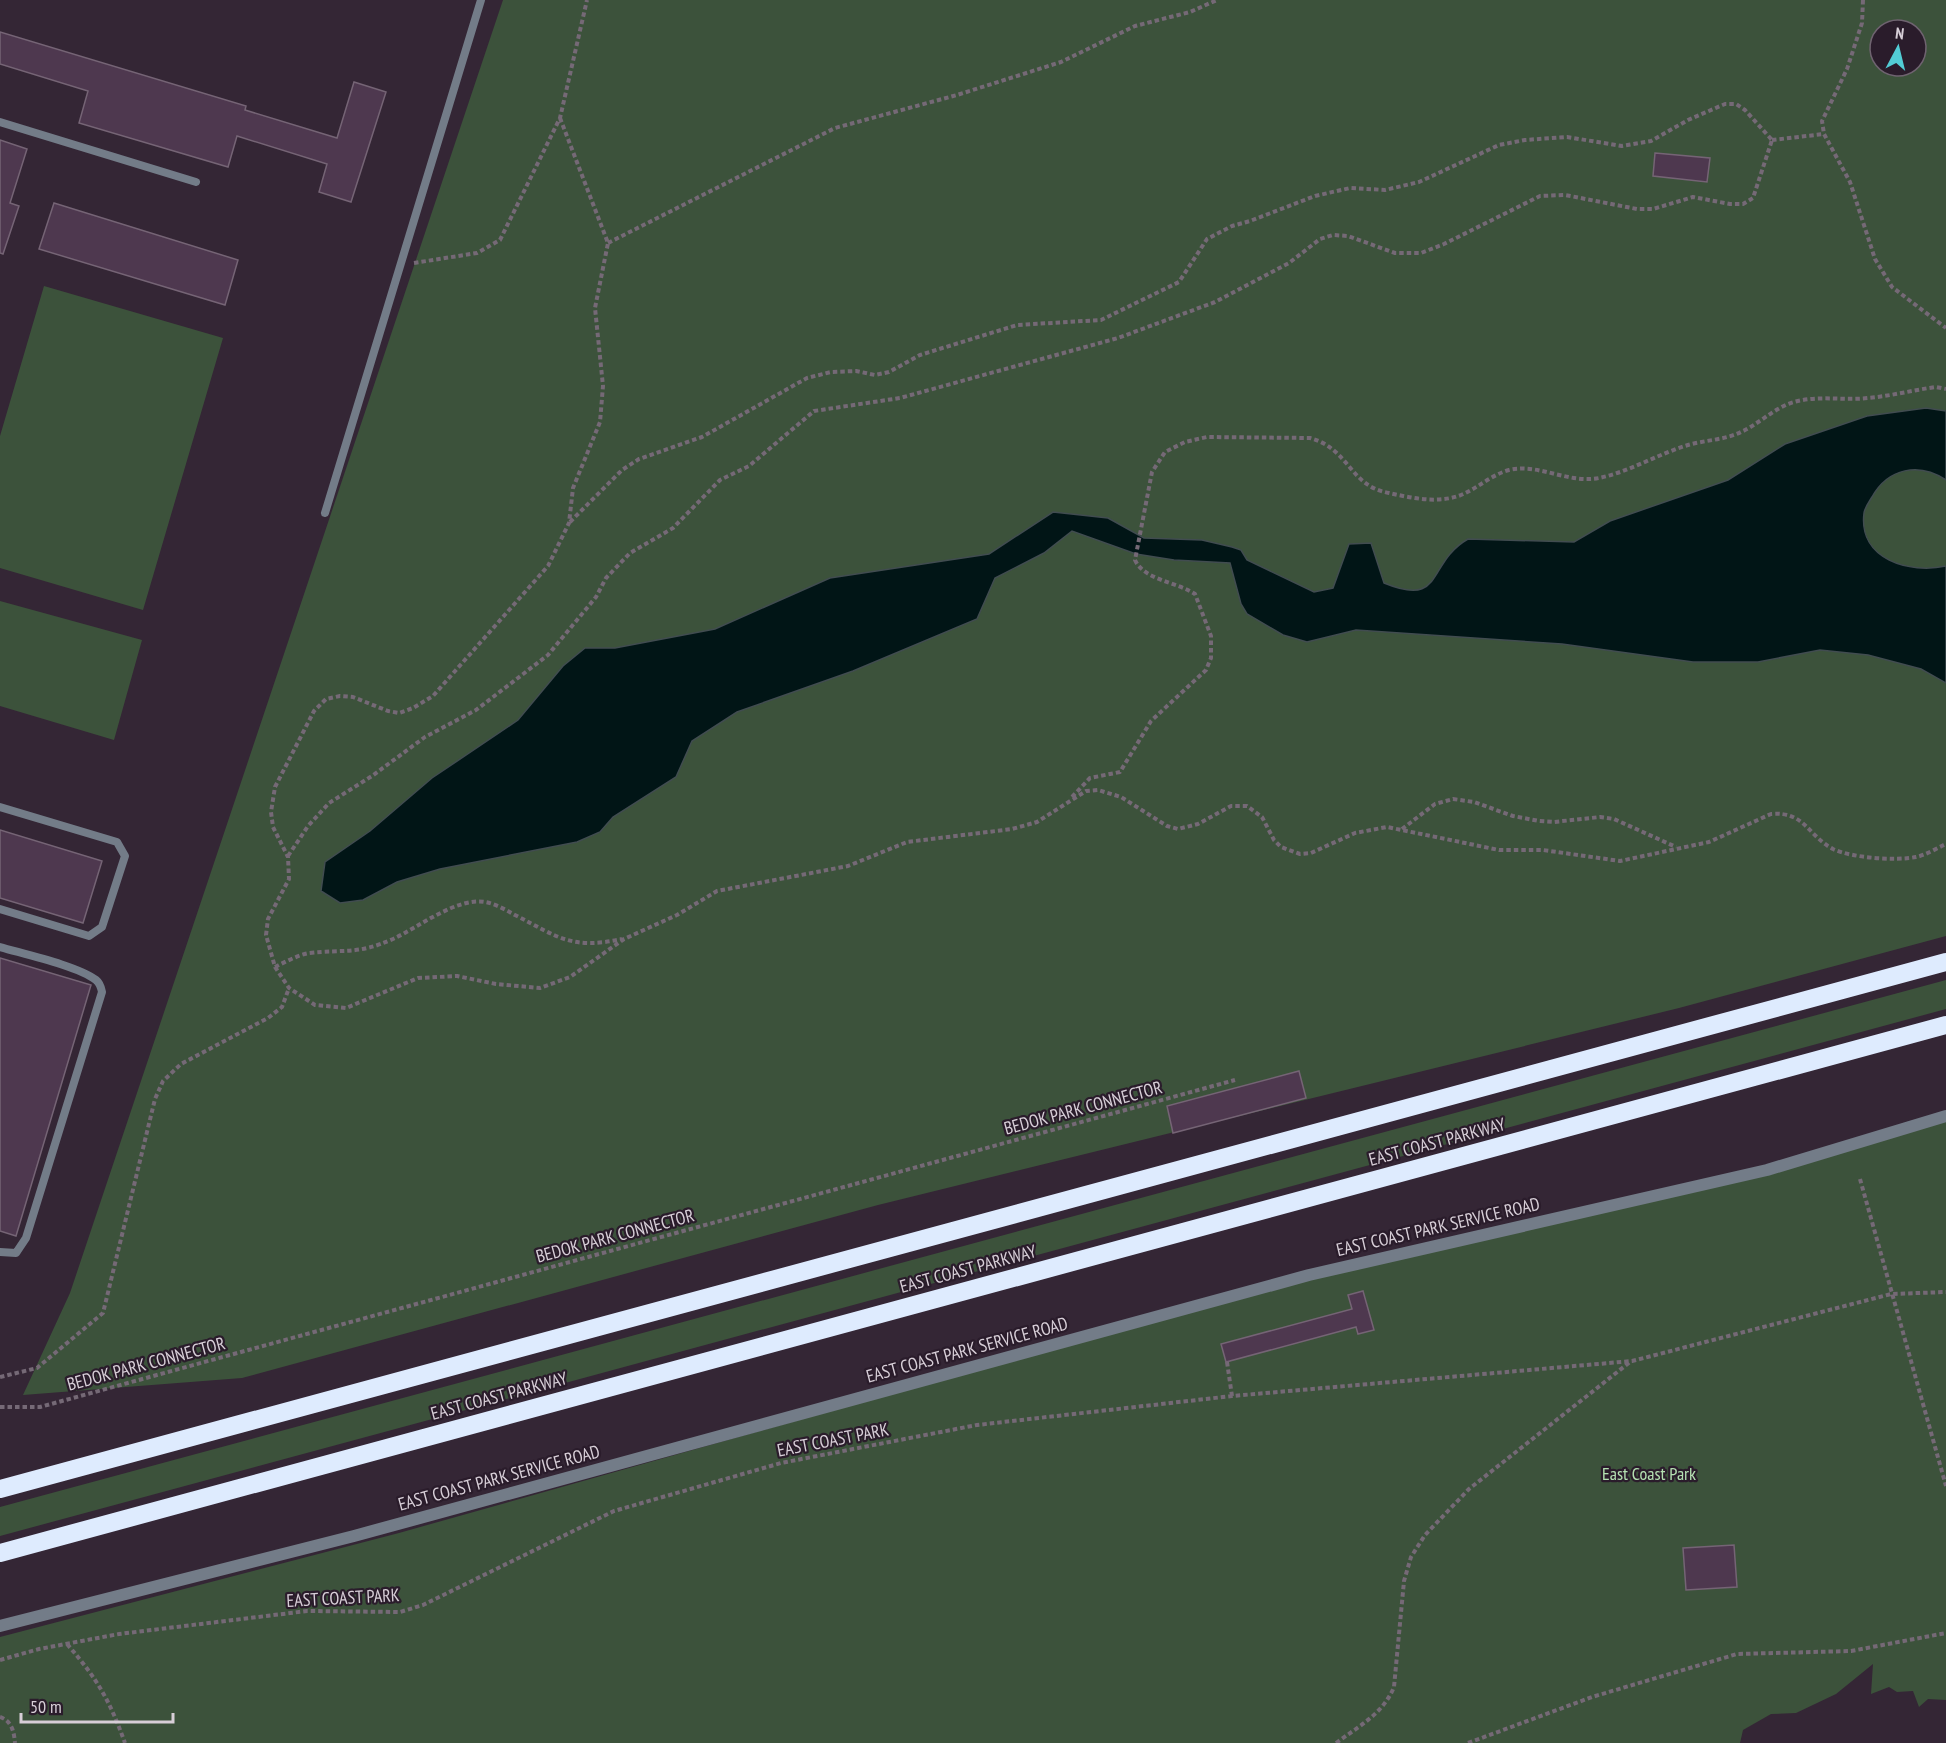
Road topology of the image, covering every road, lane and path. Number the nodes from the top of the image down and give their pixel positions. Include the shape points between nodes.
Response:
1 (481, 0) edge
2 (587, 0) edge
3 (1217, 0) edge
4 (1863, 0) edge
5 (560, 118) junction
6 (0, 122) edge
7 (1824, 134) junction
8 (1772, 140) junction
9 (196, 182) dead end
10 (608, 243) junction
11 (399, 266) junction
12 (1946, 328) edge
13 (1946, 389) edge
14 (325, 513) dead end
15 (569, 523) junction
16 (1071, 798) junction
17 (0, 807) edge
18 (1402, 829) junction
19 (1946, 844) edge
20 (1676, 848) junction
21 (288, 857) junction
22 (0, 909) edge
23 (624, 939) junction
24 (0, 947) edge
25 (1946, 962) edge
26 (275, 967) junction
27 (290, 988) junction
28 (1946, 1025) edge
29 (1235, 1080) dead end
30 (1946, 1116) edge
31 (1860, 1179) dead end
32 (0, 1252) edge
33 (1946, 1292) edge
34 (1891, 1294) junction
35 (1632, 1361) junction
36 (1227, 1362) dead end
37 (0, 1377) edge
38 (1232, 1396) junction
39 (0, 1407) edge
40 (1946, 1486) edge
41 (0, 1489) edge
42 (0, 1553) edge
43 (0, 1626) edge
44 (1946, 1633) edge
45 (66, 1644) junction
46 (0, 1660) edge
47 (0, 1718) edge
48 (15, 1743) edge
49 (125, 1743) edge
50 (1336, 1743) edge
51 (1468, 1743) edge

1 - 11 lane
2 - 5 path
3 - 10 path via 1190,12 1135,26 1061,62 835,128
4 - 7 path via 1862,23 1847,69 1822,121
5 - 10 path
5 - 11 path via 500,240 477,253
6 - 9 lane
7 - 8 path
7 - 12 path via 1850,182 1875,259 1893,287
8 - 15 path via 1745,110 1736,104 1725,104 1651,141 1622,146 1567,137 1525,140 1499,145 1419,182 1385,190 1350,188 1315,196 1207,239 1179,282 1101,320 1017,325 920,355 889,372 831,372 807,378 702,437 639,459 622,470
8 - 21 path via 1753,198 1743,204 1693,197 1653,209 1637,209 1565,195 1540,196 1421,253 1395,253 1348,236 1333,235 1215,302 1118,338 890,400 814,411 749,466 720,480 673,528 630,553 606,578 596,597 548,655 476,710 425,737 329,803
10 - 15 path via 595,308 603,403 600,422 573,488
11 - 14 lane
13 - 16 path via 1842,400 1814,397 1786,404 1739,434 1689,444 1599,478 1572,480 1510,470 1460,496 1439,500 1369,487 1337,450 1310,438 1207,437 1185,442 1166,452 1152,472 1135,560 1146,572 1195,594 1209,624 1211,658 1200,679 1151,721 1120,772 1090,778
15 - 21 path via 548,566 433,696 399,712 340,696 326,699 314,711 272,797 273,827
16 - 18 path via 1098,790 1121,797 1178,829 1198,824 1231,806 1247,806 1263,817 1281,847 1300,854 1355,833 1387,827
16 - 23 path via 1037,822 1012,829 907,842 848,866 717,891
17 - 22 lane via 117,842 124,856 102,927 89,936
18 - 20 path via 1498,850 1543,850 1620,861
18 - 20 path via 1435,804 1453,799 1513,816 1554,822 1614,819
19 - 20 path via 1917,857 1875,858 1833,849 1799,819 1781,813 1709,842
21 - 26 path via 289,879 268,919 266,934
23 - 26 path via 576,944 554,937 499,906 471,901 362,951 307,953
23 - 27 path via 570,977 540,988 458,975 418,978 346,1008 315,1005
24 - 32 lane via 81,972 95,979 102,992 26,1238 16,1253
25 - 41 highway
26 - 27 path
27 - 37 path via 282,1007 268,1018 181,1064 163,1081 155,1099 103,1313 36,1368
28 - 42 highway, EAST COAST PARKWAY
29 - 39 path, BEDOK PARK CONNECTOR via 40,1407
30 - 43 street, EAST COAST PARK SERVICE ROAD via 1767,1170 1309,1275 354,1536
31 - 34 path
33 - 34 path, EAST COAST PARK
34 - 35 path, EAST COAST PARK
34 - 40 path
35 - 38 path, EAST COAST PARK
35 - 50 path, EAST COAST PARK via 1469,1489 1425,1535 1411,1557 1404,1581 1394,1687 1377,1714
36 - 38 path
38 - 45 path, EAST COAST PARK via 977,1425 781,1463 614,1511 423,1605 400,1612 307,1611
44 - 51 path via 1851,1651 1737,1654 1592,1697
45 - 46 path, EAST COAST PARK
45 - 49 path via 96,1678
47 - 48 path via 6,1719 14,1731

